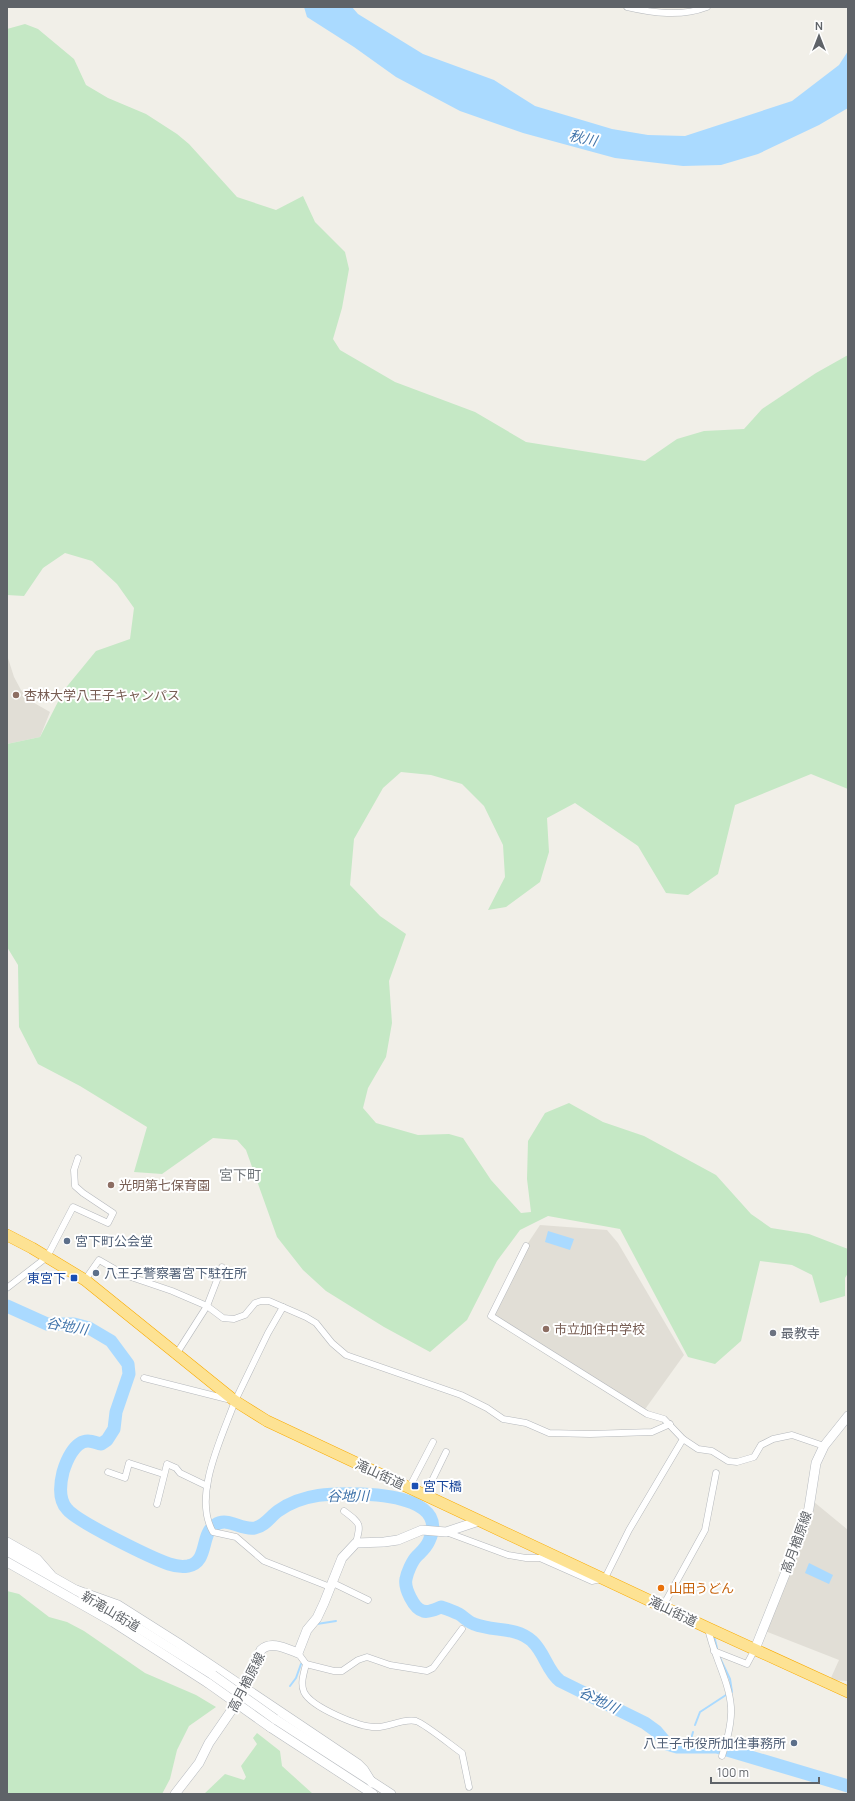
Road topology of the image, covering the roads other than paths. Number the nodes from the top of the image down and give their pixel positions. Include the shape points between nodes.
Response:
1 (627, 7) edge
2 (707, 7) edge
3 (639, 8) edge
4 (78, 1158) dead end
5 (7, 1235) edge
6 (526, 1246) dead end
7 (47, 1257) junction
8 (222, 1267) dead end
9 (85, 1280) junction
10 (7, 1288) edge
11 (207, 1306) junction
12 (283, 1307) junction
13 (177, 1353) junction
14 (144, 1378) dead end
15 (235, 1401) junction
16 (848, 1416) edge
17 (670, 1424) junction
18 (683, 1439) junction
19 (433, 1442) dead end
20 (824, 1446) junction
21 (446, 1452) dead end
22 (108, 1472) dead end
23 (716, 1473) dead end
24 (163, 1474) junction
25 (207, 1486) junction
26 (409, 1488) junction
27 (425, 1495) junction
28 (157, 1504) dead end
29 (344, 1511) dead end
30 (479, 1521) junction
31 (441, 1531) junction
32 (7, 1542) edge
33 (354, 1545) junction
34 (7, 1551) edge
35 (7, 1562) edge
36 (54, 1578) junction
37 (605, 1578) junction
38 (331, 1585) junction
39 (76, 1590) junction
40 (368, 1600) dead end
41 (663, 1606) junction
42 (708, 1628) junction
43 (462, 1629) dead end
44 (755, 1649) junction
45 (714, 1651) junction
46 (298, 1653) junction
47 (306, 1664) junction
48 (210, 1679) junction
49 (242, 1687) junction
50 (848, 1692) edge
51 (272, 1723) junction
52 (722, 1755) dead end
53 (372, 1783) junction
54 (469, 1788) dead end
55 (175, 1794) edge
56 (373, 1794) edge
57 (391, 1794) edge

1 - 3 street
2 - 3 street via 670,13
4 - 7 street via 74,1170 75,1186 113,1213 108,1223 73,1207
5 - 7 highway, 滝山街道
6 - 17 street via 491,1316 647,1414 664,1419
7 - 9 highway, 滝山街道
7 - 10 street
8 - 11 street
9 - 11 street via 99,1260 125,1275
9 - 13 highway, 滝山街道
11 - 12 street via 223,1318 234,1319 245,1315 255,1303 261,1301 269,1301
11 - 13 street
12 - 15 street
12 - 17 street via 316,1323 332,1343 346,1355 461,1395 503,1419 526,1423 549,1433 652,1432
13 - 15 highway, 滝山街道
14 - 15 street
15 - 25 street via 212,1464
15 - 26 highway, 滝山街道 via 267,1421
16 - 20 main road, 高月楢原線
17 - 18 street
18 - 20 street via 698,1449 712,1451 728,1461 737,1462 754,1457 761,1445 773,1439 792,1435
18 - 37 street via 629,1530
19 - 26 street
20 - 44 main road, 高月楢原線 via 816,1463 804,1527
21 - 27 street
22 - 24 street via 125,1478 129,1463
23 - 41 street via 705,1530
24 - 25 street via 167,1464
24 - 28 street
25 - 38 street via 206,1514 213,1532 236,1537 264,1561
26 - 27 highway, 滝山街道
27 - 30 highway, 滝山街道
29 - 33 street via 360,1527
30 - 31 main road
30 - 37 highway, 滝山街道
31 - 33 main road via 422,1530 398,1540
31 - 37 street via 508,1555 540,1558 592,1581
32 - 36 main road via 38,1559
33 - 38 main road via 342,1558
34 - 36 main road, 新滝山街道
35 - 48 main road, 新滝山街道
36 - 39 main road, 新滝山街道
37 - 41 highway, 滝山街道
38 - 40 street
38 - 46 main road
39 - 48 main road, 新滝山街道
39 - 49 main road via 118,1605
41 - 42 highway, 滝山街道
42 - 44 highway, 滝山街道
42 - 45 street
43 - 47 street via 433,1668 427,1671 390,1665 367,1657 342,1671
44 - 45 street via 747,1664
44 - 50 highway, 滝山街道
45 - 52 street via 726,1683 731,1707
46 - 47 street
46 - 49 main road, 高月楢原線 via 278,1646 263,1648
47 - 54 street via 303,1687 312,1702 345,1719 370,1727 413,1721 422,1723 462,1753
48 - 51 main road, bridge
49 - 53 main road via 358,1764
49 - 55 main road, 高月楢原線 via 231,1711 199,1763
51 - 53 main road
51 - 56 main road
53 - 57 main road

